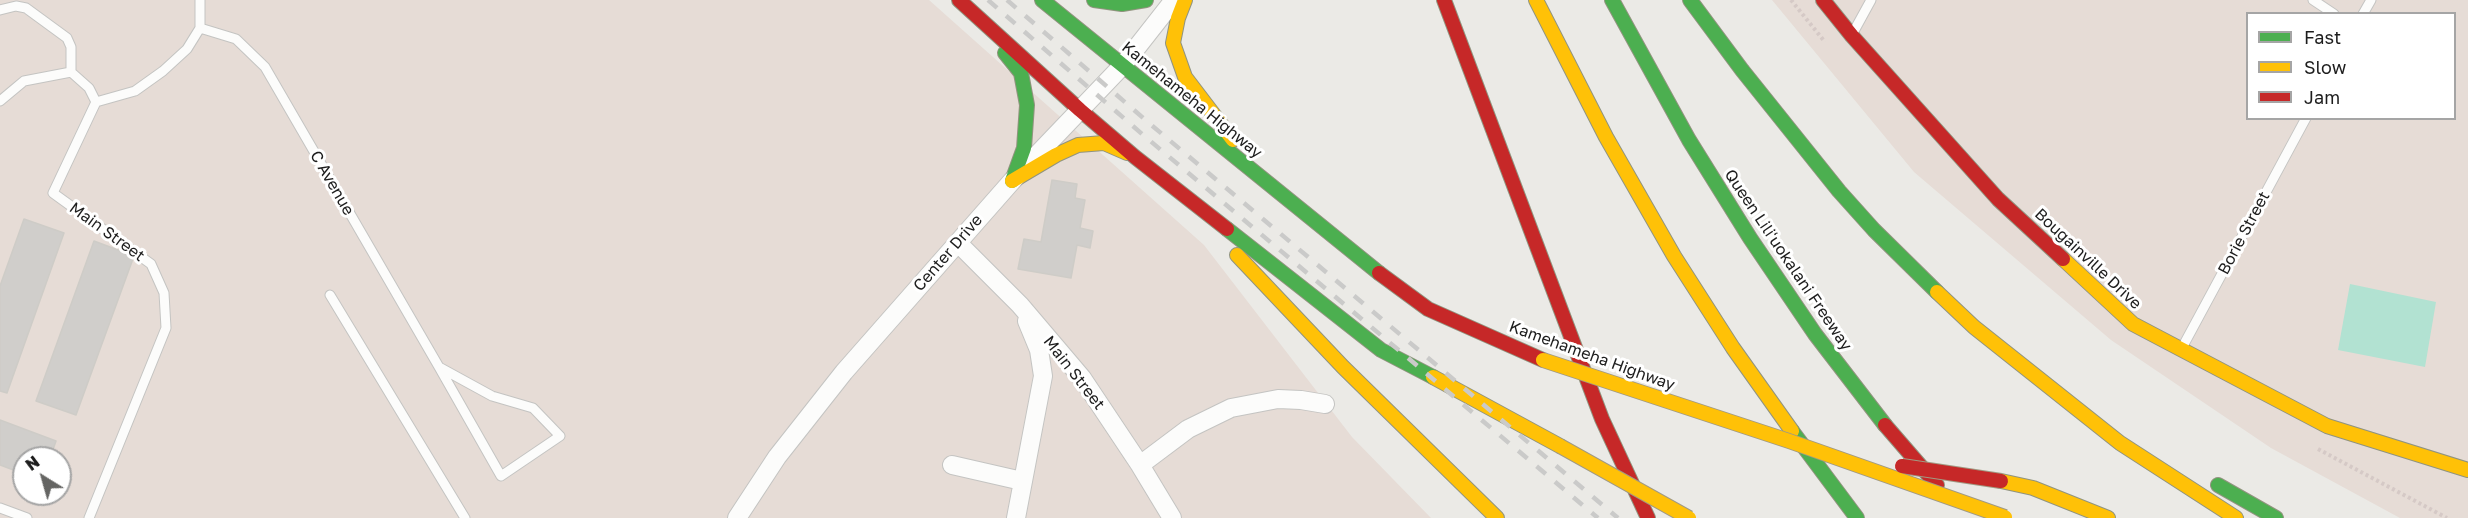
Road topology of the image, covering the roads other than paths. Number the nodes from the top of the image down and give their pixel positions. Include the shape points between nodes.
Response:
1 (200, 0) edge
2 (1042, 0) edge
3 (1094, 0) edge
4 (1146, 0) edge
5 (1174, 0) edge
6 (1185, 0) edge
7 (1444, 0) edge
8 (1536, 0) edge
9 (1612, 0) edge
10 (1690, 0) edge
11 (1823, 0) edge
12 (1871, 0) edge
13 (2313, 0) edge
14 (963, 4) edge
15 (0, 10) edge
16 (2331, 12) edge
17 (200, 28) junction
18 (1852, 36) junction
19 (1123, 65) junction
20 (71, 72) junction
21 (0, 101) edge
22 (96, 102) junction
23 (1080, 110) junction
24 (2305, 120) edge
25 (1787, 127) junction
26 (1135, 157) junction
27 (1258, 174) junction
28 (1012, 181) junction
29 (1173, 188) junction
30 (957, 243) junction
31 (330, 295) dead end
32 (1020, 305) junction
33 (2182, 348) junction
34 (439, 368) junction
35 (1325, 404) dead end
36 (2094, 405) dead end
37 (1828, 454) junction
38 (952, 465) dead end
39 (1140, 465) junction
40 (2468, 470) edge
41 (2208, 480) dead end
42 (1022, 481) junction
43 (0, 508) edge
44 (22, 517) edge
45 (89, 518) edge
46 (465, 518) edge
47 (737, 518) edge
48 (1016, 518) edge
49 (1172, 518) edge
50 (1497, 518) edge
51 (1648, 518) edge
52 (1689, 518) edge
53 (1857, 518) edge
54 (1966, 518) edge
55 (2008, 518) edge
56 (2108, 518) edge
57 (2236, 518) edge
58 (2276, 518) edge

1 - 17 lane
2 - 19 main road, Kamehameha Highway
3 - 4 main road via 1122,4
5 - 19 street, Center Drive
6 - 27 main road via 1173,43 1185,77
7 - 51 main road via 1602,419
8 - 53 main road via 1606,137 1674,256 1739,357
9 - 54 main road, Queen Liliʻuokalani Freeway via 1689,140 1815,334 1884,424
10 - 25 main road
11 - 18 main road, Bougainville Drive
12 - 18 lane
13 - 16 lane
14 - 23 main road
14 - 28 main road via 1021,73 1027,105 1024,148
15 - 20 lane via 26,8 67,38
17 - 22 lane via 187,49 145,85
17 - 34 lane, C Avenue via 236,39 265,67
18 - 33 main road, Bougainville Drive via 1998,199 2133,324
19 - 23 street, Center Drive
19 - 27 main road, Kamehameha Highway
20 - 21 lane via 24,81
20 - 22 lane via 89,88
22 - 45 lane, Main Street via 53,193 151,264 164,293 166,328
23 - 26 main road
23 - 28 street, Center Drive
24 - 33 lane, Borie Street
25 - 36 main road via 1943,284
25 - 57 main road via 1874,230 1974,327 2120,443
26 - 28 main road via 1104,144 1078,145
26 - 29 main road
27 - 37 main road, Kamehameha Highway, bridge via 1369,266 1428,309 1543,360
28 - 30 street, Center Drive
29 - 50 main road via 1343,367
29 - 52 main road, bridge via 1381,350
30 - 32 street, Main Street
30 - 47 street, Center Drive via 844,372 777,457
31 - 46 lane
32 - 39 street, Main Street via 1082,378
32 - 42 street via 1039,350 1043,376
33 - 40 main road, Bougainville Drive via 2327,426
34 - 34 lane, C Avenue via 501,476 560,436 533,408 492,396
35 - 39 street via 1278,399 1231,408 1188,429
37 - 55 main road, Kamehameha Highway, bridge
37 - 56 main road, bridge via 2033,488
38 - 42 street
39 - 49 street, Main Street
41 - 58 main road
42 - 48 street
43 - 44 lane

